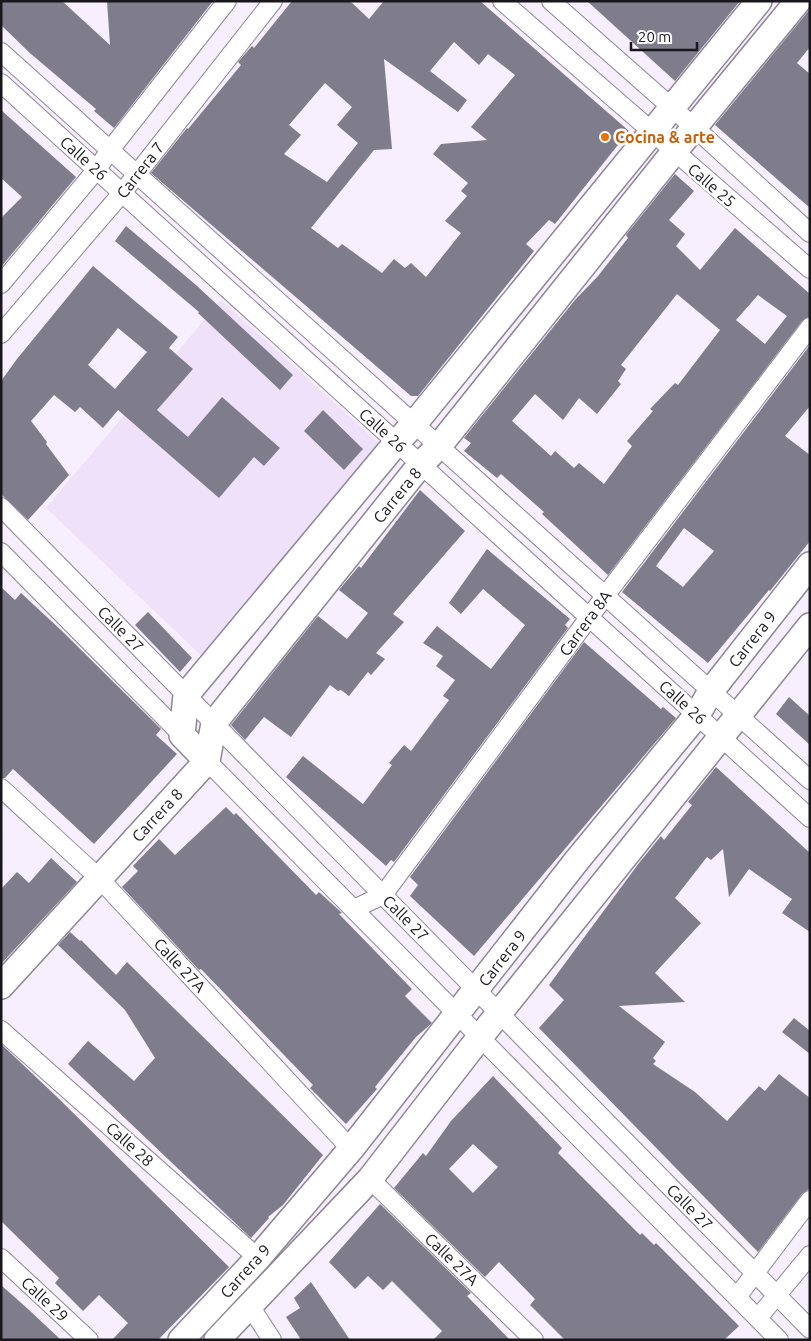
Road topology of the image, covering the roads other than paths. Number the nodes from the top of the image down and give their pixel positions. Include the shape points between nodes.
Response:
1 (227, 1) edge
2 (273, 1) edge
3 (502, 1) edge
4 (550, 1) edge
5 (759, 1) edge
6 (798, 1) edge
7 (1, 52) edge
8 (1, 83) edge
9 (672, 108) junction
10 (695, 128) junction
11 (652, 133) junction
12 (110, 150) junction
13 (674, 152) junction
14 (97, 170) junction
15 (136, 174) junction
16 (122, 193) junction
17 (810, 233) edge
18 (810, 270) edge
19 (1, 284) edge
20 (810, 327) edge
21 (1, 334) edge
22 (414, 424) junction
23 (397, 442) junction
24 (439, 446) junction
25 (421, 464) junction
26 (1, 507) edge
27 (1, 552) edge
28 (810, 565) edge
29 (605, 596) junction
30 (590, 618) junction
31 (810, 626) edge
32 (711, 691) junction
33 (186, 695) junction
34 (696, 714) junction
35 (738, 716) junction
36 (214, 723) junction
37 (182, 735) junction
38 (721, 737) junction
39 (207, 761) junction
40 (810, 780) edge
41 (1, 788) edge
42 (810, 818) edge
43 (99, 878) junction
44 (383, 895) junction
45 (354, 909) junction
46 (1, 986) edge
47 (476, 990) junction
48 (457, 1014) junction
49 (500, 1014) junction
50 (1, 1030) edge
51 (480, 1037) junction
52 (351, 1150) junction
53 (370, 1179) junction
54 (810, 1200) edge
55 (810, 1255) edge
56 (1, 1258) edge
57 (258, 1258) junction
58 (755, 1273) junction
59 (778, 1296) junction
60 (737, 1297) junction
61 (250, 1306) junction
62 (758, 1318) junction
63 (808, 1323) edge
64 (778, 1339) edge
65 (89, 1340) edge
66 (181, 1340) edge
67 (218, 1340) edge
68 (272, 1340) edge
69 (534, 1340) edge

1 - 12 street
2 - 15 street, Carrera 7
3 - 11 street, Calle 25
4 - 9 street, Calle 25
5 - 9 street, Carrera 8
6 - 10 street, Carrera 8
7 - 12 street, Calle 26
8 - 14 street, Calle 26
9 - 10 street, Calle 25
9 - 11 street, Carrera 8
10 - 13 street, Carrera 8
10 - 17 street, Calle 25
11 - 13 street, Calle 25
11 - 22 street, Carrera 8
12 - 14 street
12 - 15 street, Calle 26
13 - 18 street, Calle 25
13 - 24 street, Carrera 8
14 - 16 street, Calle 26
14 - 19 street
15 - 16 street, Carrera 7
15 - 22 street, Calle 26
16 - 21 street, Carrera 7
16 - 23 street, Calle 26
20 - 29 street, Carrera 8A
22 - 23 street, Carrera 8
22 - 24 street, Calle 26
23 - 25 street, Calle 26
23 - 33 street, Carrera 8
24 - 25 street, Carrera 8
24 - 29 street, Calle 26
25 - 30 street, Calle 26
25 - 36 street, Carrera 8
26 - 33 street, Calle 27
27 - 37 street, Calle 27
28 - 32 street, Carrera 9
29 - 30 street, Carrera 8A
29 - 32 street, Calle 26
30 - 34 street, Calle 26
30 - 44 street, Carrera 8A
31 - 35 street, Carrera 9
32 - 34 street, Carrera 9
32 - 35 street, Calle 26
33 - 36 street, Calle 27
33 - 37 street
34 - 38 street, Calle 26
34 - 47 street, Carrera 9
35 - 38 street, Carrera 9
35 - 40 street, Calle 26
36 - 39 street, Carrera 8
36 - 44 street, Calle 27
37 - 39 street, Calle 27
38 - 42 street, Calle 26
38 - 49 street, Carrera 9
39 - 43 street, Carrera 8
39 - 45 street, Calle 27
41 - 43 street, Calle 27A
43 - 46 street, Carrera 8
43 - 52 street, Calle 27A
44 - 45 street, Carrera 8A
44 - 47 street, Calle 27
45 - 48 street, Calle 27
47 - 48 street, Carrera 9
47 - 49 street, Calle 27
48 - 51 street, Calle 27
48 - 52 street, Carrera 9
49 - 51 street, Carrera 9
49 - 58 street, Calle 27
50 - 57 street, Calle 28
51 - 53 street, Carrera 9
51 - 60 street, Calle 27
52 - 57 street, Carrera 9
53 - 61 street, Carrera 9
53 - 69 street, Calle 27A
54 - 58 street
55 - 59 street
56 - 65 street, Calle 29
57 - 66 street, Carrera 9
58 - 59 street, Calle 27
58 - 60 street
59 - 62 street
59 - 63 street, Calle 27
60 - 62 street, Calle 27
61 - 67 street, Carrera 9
61 - 68 street
62 - 64 street, Calle 27
63 - 64 street

